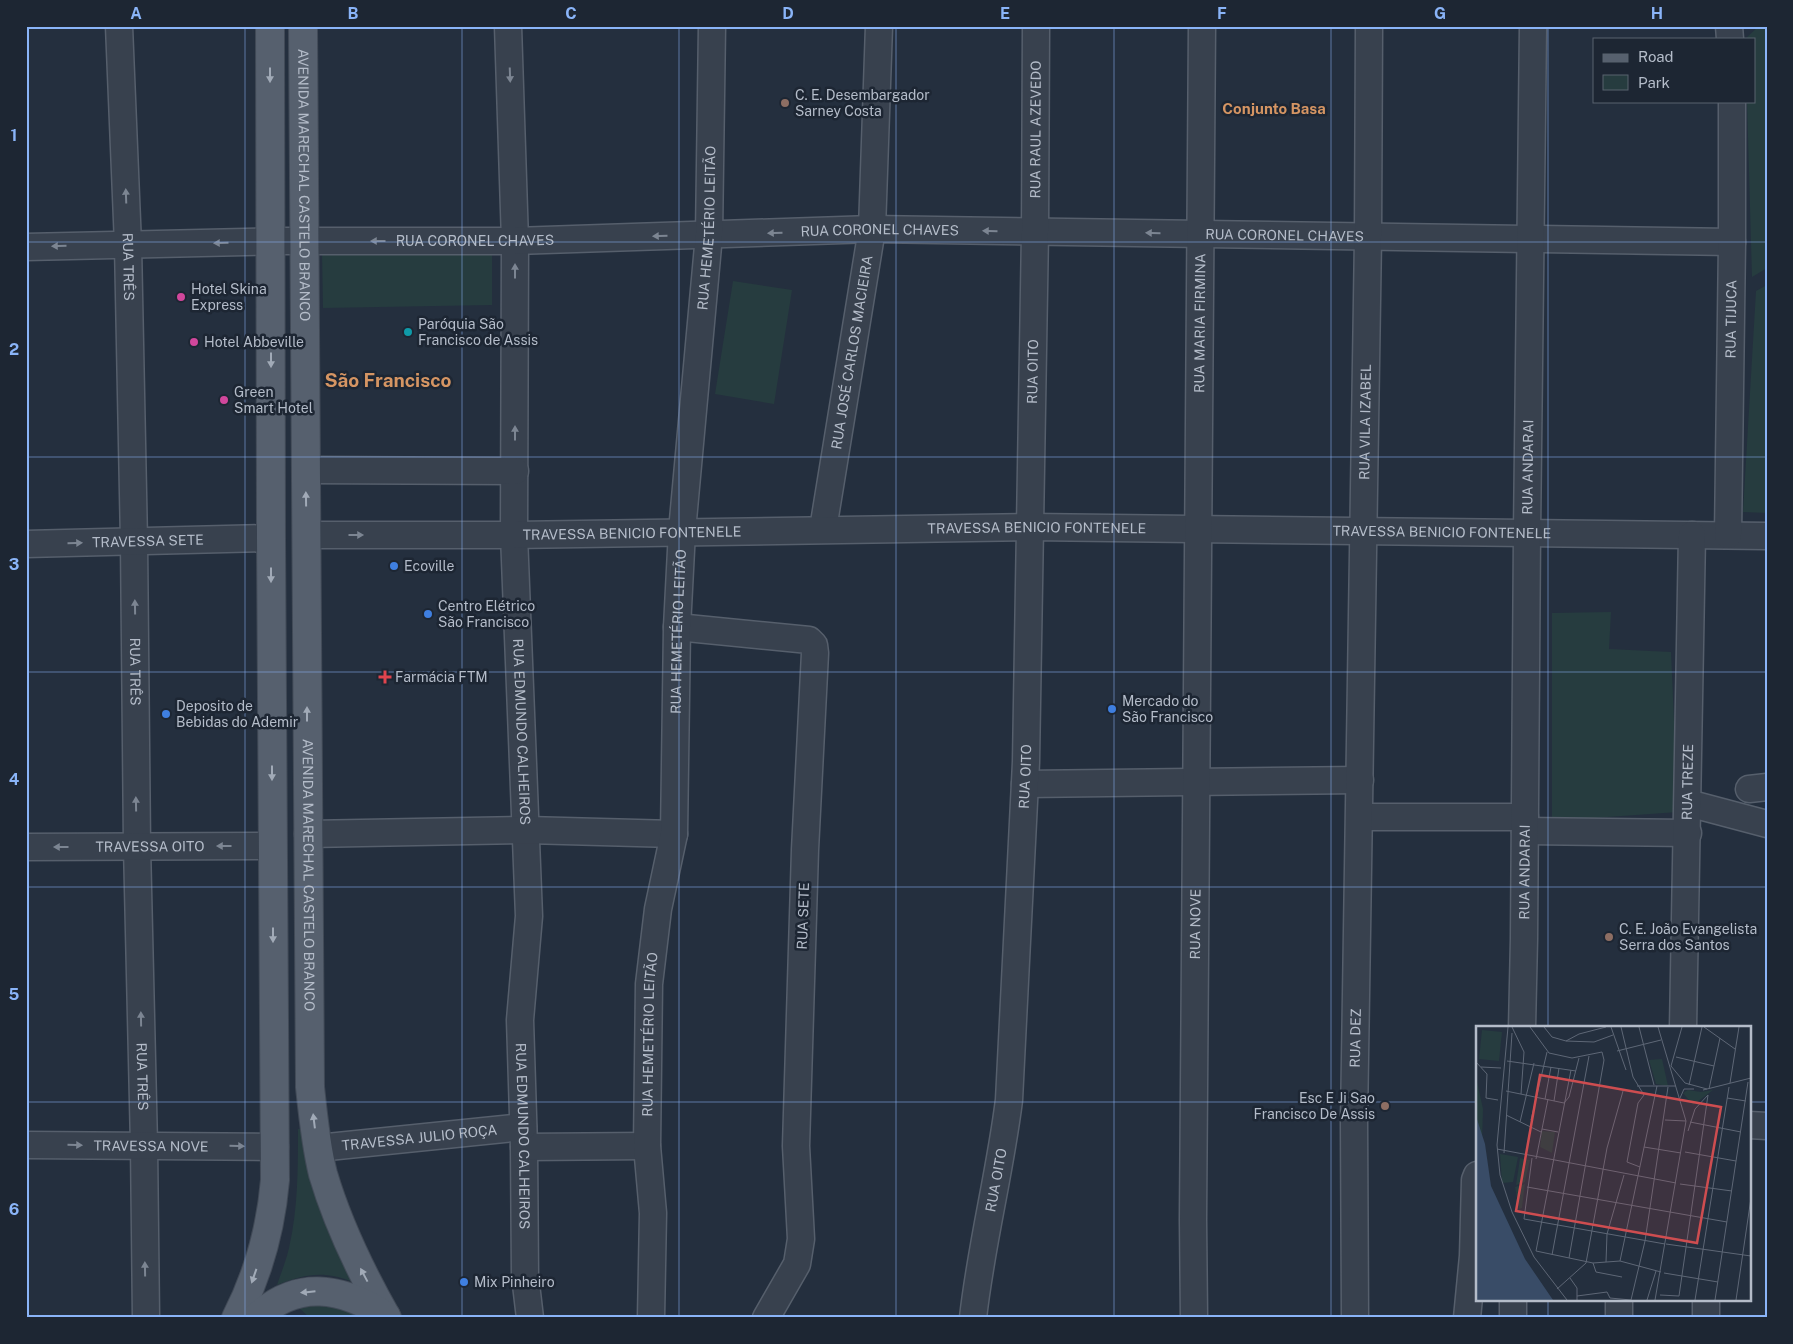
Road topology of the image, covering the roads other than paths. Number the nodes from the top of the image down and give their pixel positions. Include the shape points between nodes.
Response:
1 (119, 26) edge
2 (270, 26) edge
3 (303, 26) edge
4 (508, 26) edge
5 (712, 26) edge
6 (879, 26) edge
7 (1036, 26) edge
8 (1202, 26) edge
9 (1369, 26) edge
10 (1533, 26) edge
11 (1732, 102) edge
12 (872, 229) junction
13 (1036, 232) junction
14 (1201, 234) junction
15 (709, 235) junction
16 (1368, 236) junction
17 (1530, 239) junction
18 (305, 241) junction
19 (514, 241) junction
20 (270, 242) junction
21 (1732, 242) junction
22 (128, 244) junction
23 (26, 247) edge
24 (306, 470) junction
25 (515, 471) junction
26 (1031, 527) junction
27 (823, 529) junction
28 (1198, 530) junction
29 (1363, 530) junction
30 (682, 531) junction
31 (1527, 533) junction
32 (514, 534) junction
33 (1692, 535) junction
34 (1728, 535) junction
35 (307, 536) junction
36 (1767, 536) edge
37 (271, 538) junction
38 (134, 542) junction
39 (26, 544) edge
40 (677, 627) junction
41 (1360, 780) junction
42 (1196, 782) junction
43 (1025, 784) junction
44 (1688, 803) junction
45 (1360, 817) junction
46 (1525, 824) junction
47 (1767, 824) edge
48 (527, 830) junction
49 (1688, 833) junction
50 (308, 834) junction
51 (674, 834) junction
52 (137, 846) junction
53 (272, 846) junction
54 (26, 847) edge
55 (1522, 1026) edge
56 (1684, 1026) edge
57 (1750, 1125) edge
58 (1767, 1126) edge
59 (524, 1137) junction
60 (26, 1144) edge
61 (144, 1146) junction
62 (647, 1146) junction
63 (275, 1147) junction
64 (318, 1148) junction
65 (1476, 1178) edge
66 (1513, 1302) edge
67 (1619, 1302) edge
68 (1706, 1302) edge
69 (386, 1317) edge
70 (146, 1318) edge
71 (236, 1318) edge
72 (256, 1318) edge
73 (530, 1318) edge
74 (651, 1318) edge
75 (766, 1318) edge
76 (973, 1318) edge
77 (1194, 1318) edge
78 (1355, 1318) edge
79 (1467, 1318) edge
80 (1513, 1318) edge
81 (1619, 1318) edge
82 (1706, 1318) edge

22 -> 1 street, RUA TRÊS
2 -> 20 main road
3 - 18 main road, AVENIDA MARECHAL CASTELO BRANCO
4 -> 19 street, RUA EDMUNDO CALHEIROS
5 - 15 street, RUA HEMETÉRIO LEITÃO
6 - 12 street, RUA JOSÉ CARLOS MACIEIRA
7 - 13 street, RUA RAUL AZEVEDO
8 - 14 street, RUA MARIA FIRMINA
9 - 16 street, RUA VILA IZABEL
10 - 17 street, RUA ANDARAI
11 - 21 street, RUA TIJUCA
13 -> 12 street, RUA CORONEL CHAVES
12 -> 15 street, RUA CORONEL CHAVES
12 - 27 street, RUA JOSÉ CARLOS MACIEIRA
14 -> 13 street, RUA CORONEL CHAVES
13 - 26 street, RUA OITO
14 - 16 street, RUA CORONEL CHAVES
14 - 28 street, RUA MARIA FIRMINA
15 -> 19 street, RUA CORONEL CHAVES
15 - 30 street, RUA HEMETÉRIO LEITÃO
16 - 17 street, RUA CORONEL CHAVES
16 - 29 street, RUA VILA IZABEL
17 - 21 street, RUA CORONEL CHAVES
17 - 31 street, RUA ANDARAI
19 -> 18 street, RUA CORONEL CHAVES
18 - 20 street, RUA CORONEL CHAVES
18 - 24 main road, AVENIDA MARECHAL CASTELO BRANCO
25 -> 19 street, RUA EDMUNDO CALHEIROS
20 -> 22 street, RUA CORONEL CHAVES
20 -> 37 main road
21 - 34 street, RUA TIJUCA
22 -> 23 street, RUA CORONEL CHAVES
22 - 38 street, RUA TRÊS
24 - 25 street
35 -> 24 main road, AVENIDA MARECHAL CASTELO BRANCO
25 - 32 street, RUA EDMUNDO CALHEIROS
26 - 27 street, TRAVESSA BENICIO FONTENELE
26 - 28 street, TRAVESSA BENICIO FONTENELE
26 - 43 street, RUA OITO
27 - 30 street, TRAVESSA BENICIO FONTENELE
28 - 29 street, TRAVESSA BENICIO FONTENELE
28 - 42 street, RUA NOVE
29 - 31 street, TRAVESSA BENICIO FONTENELE
29 - 41 street, RUA VILA IZABEL
30 - 32 street, TRAVESSA BENICIO FONTENELE
30 - 40 street, RUA HEMETÉRIO LEITÃO
31 - 33 street, TRAVESSA BENICIO FONTENELE
31 - 46 street, RUA ANDARAI
35 -> 32 street, TRAVESSA BENICIO FONTENELE
32 - 48 street, RUA EDMUNDO CALHEIROS
33 - 34 street, TRAVESSA BENICIO FONTENELE
33 - 44 street, RUA TREZE
34 - 36 street, TRAVESSA BENICIO FONTENELE
50 -> 35 main road, AVENIDA MARECHAL CASTELO BRANCO
37 - 38 street, TRAVESSA SETE
37 -> 53 main road
39 -> 38 street, TRAVESSA SETE
52 -> 38 street, RUA TRÊS
40 - 51 street, RUA HEMETÉRIO LEITÃO
40 - 75 street, RUA SETE via 809,640 814,645 796,1146 802,1239 797,1264
41 - 42 street
41 - 45 street, RUA VILA IZABEL
42 - 43 street
42 - 77 street, RUA NOVE
43 - 76 street, RUA OITO via 1009,1100 978,1272
44 - 47 street
44 - 49 street, RUA TREZE
45 - 46 street
45 - 78 street, RUA DEZ via 1354,1121
46 - 49 street
46 - 55 street, RUA ANDARAI
48 - 50 street
48 - 51 street
48 - 59 street, RUA EDMUNDO CALHEIROS via 529,916 520,1020
49 - 56 street, RUA TREZE
64 -> 50 main road, AVENIDA MARECHAL CASTELO BRANCO via 310,1087
51 - 62 street, RUA HEMETÉRIO LEITÃO via 658,909 649,984
53 -> 52 street, TRAVESSA OITO
52 -> 54 street, TRAVESSA OITO
61 -> 52 street, RUA TRÊS
53 -> 63 main road
57 - 58 street
59 - 62 street
59 - 64 street, TRAVESSA JULIO ROÇA
59 - 73 street, RUA EDMUNDO CALHEIROS via 525,1276
60 -> 61 street, TRAVESSA NOVE
61 -> 63 street, TRAVESSA NOVE
70 -> 61 street, RUA TRÊS
62 - 74 street, RUA HEMETÉRIO LEITÃO via 653,1213
63 -> 71 main road via 273,1206 252,1280
69 -> 64 main road, AVENIDA MARECHAL CASTELO BRANCO via 354,1258 339,1221
65 - 79 street
66 - 80 street
67 - 81 street
68 - 82 street
69 -> 72 main road via 357,1299 322,1291 288,1296 270,1305

